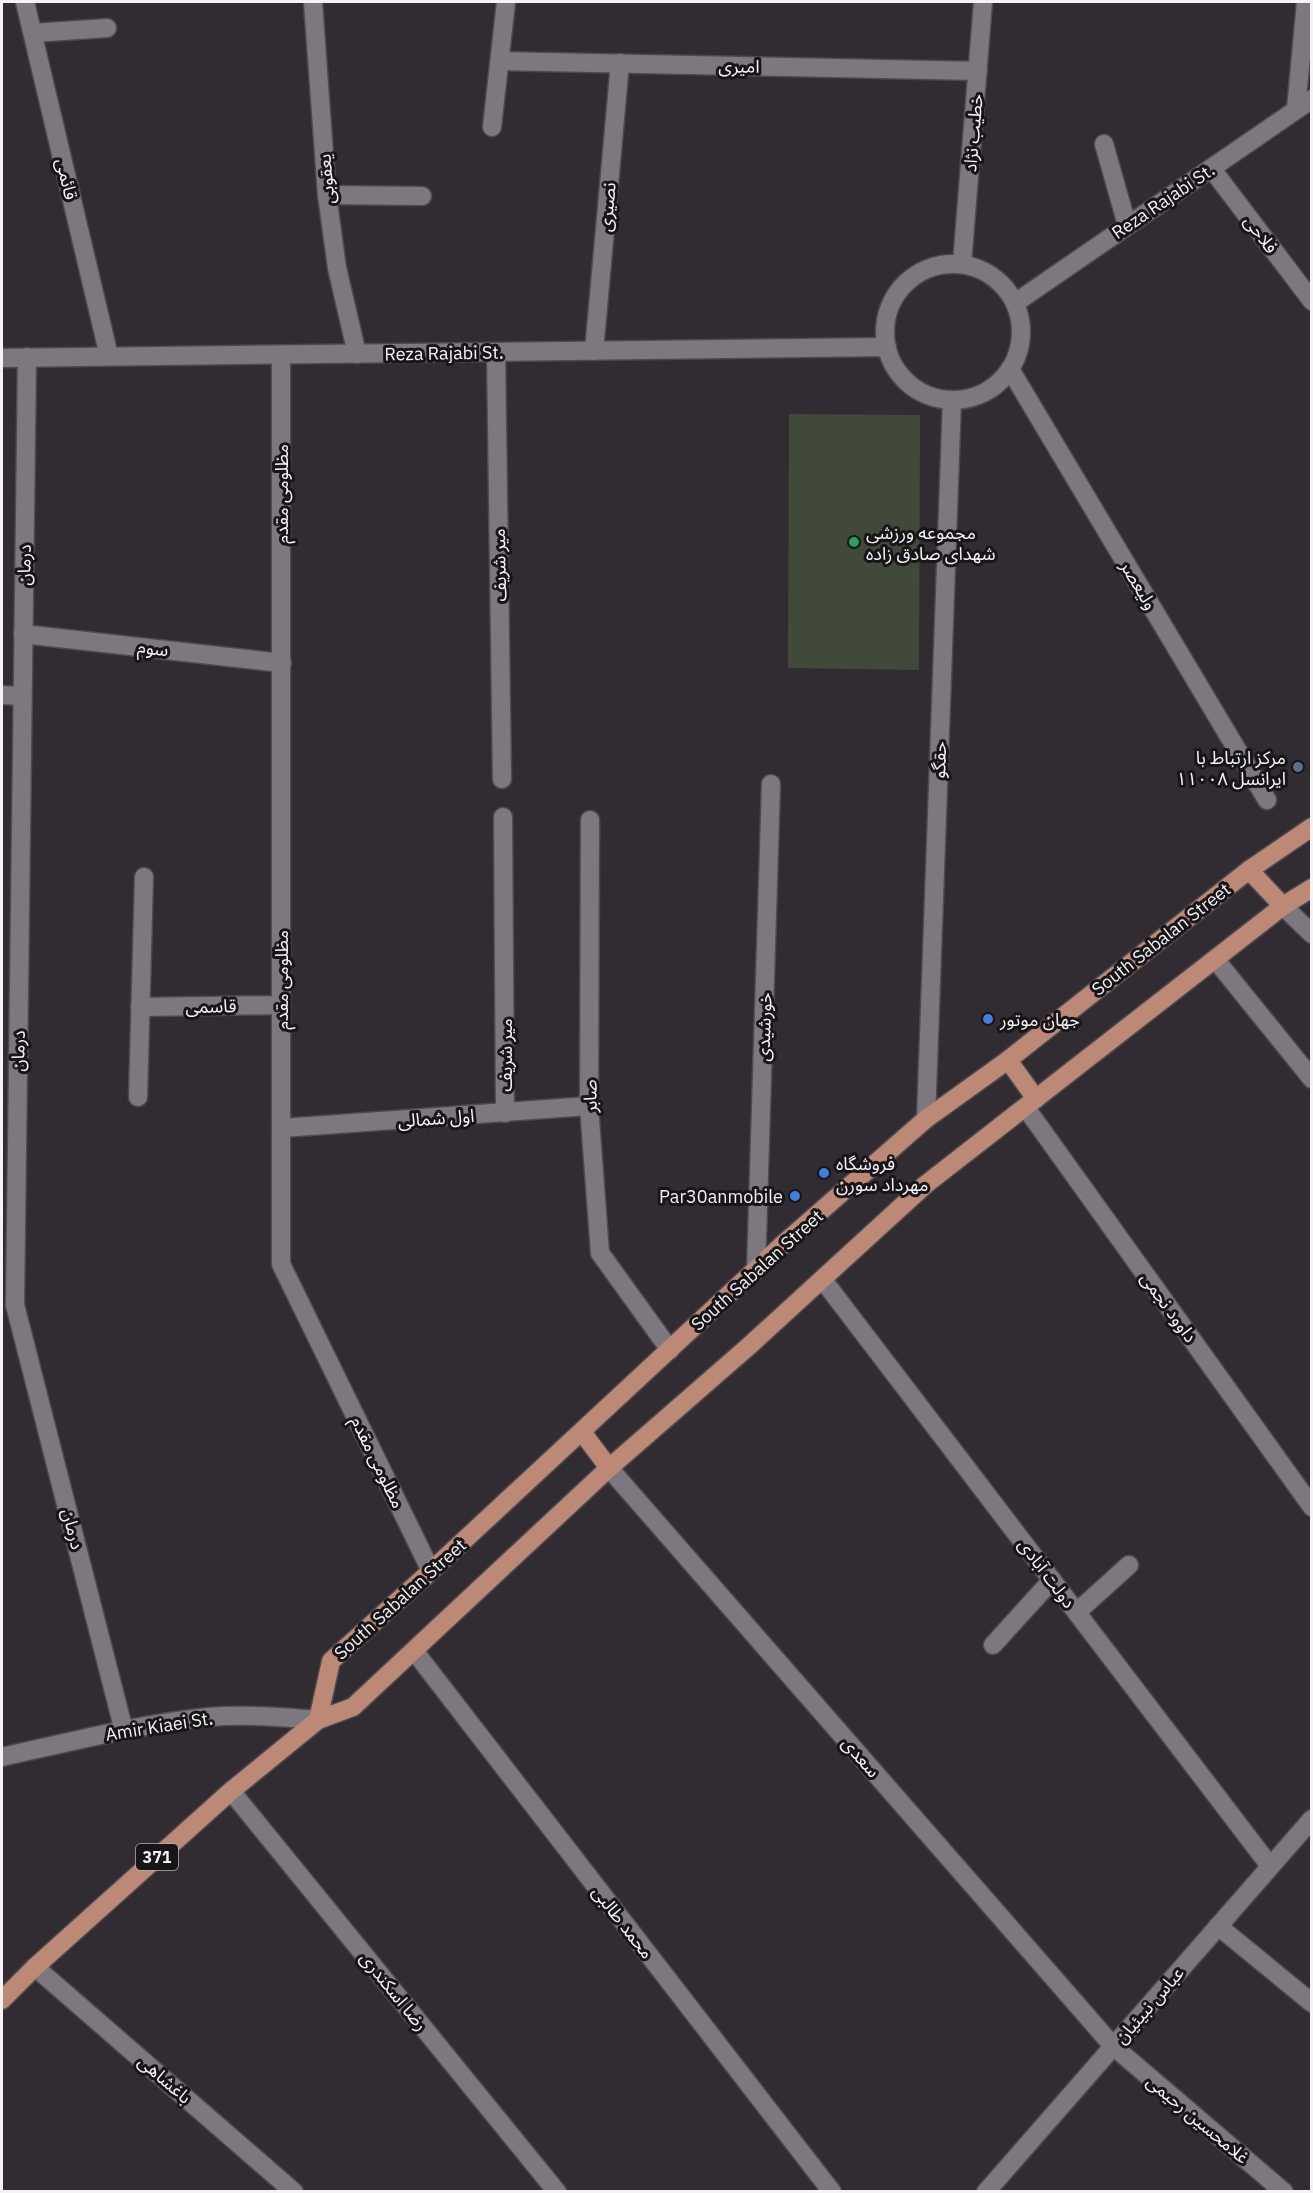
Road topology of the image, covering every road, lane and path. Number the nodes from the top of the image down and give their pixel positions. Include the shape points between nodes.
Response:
1 (25, 2) edge
2 (506, 2) edge
3 (983, 2) edge
4 (1306, 2) edge
5 (314, 9) edge
6 (106, 28) dead end
7 (33, 33) junction
8 (501, 61) junction
9 (620, 63) junction
10 (978, 72) junction
11 (1311, 99) edge
12 (1296, 109) junction
13 (492, 127) dead end
14 (1104, 144) dead end
15 (1211, 168) junction
16 (327, 195) junction
17 (422, 196) dead end
18 (1127, 225) junction
19 (962, 264) junction
20 (1311, 301) edge
21 (1015, 303) junction
22 (887, 347) junction
23 (594, 351) junction
24 (496, 352) junction
25 (357, 354) junction
26 (281, 355) junction
27 (109, 356) junction
28 (27, 357) junction
29 (2, 358) edge
30 (1010, 369) junction
31 (952, 400) junction
32 (23, 634) junction
33 (282, 663) junction
34 (2, 695) edge
35 (22, 696) junction
36 (502, 779) dead end
37 (771, 784) dead end
38 (1267, 800) dead end
39 (503, 817) dead end
40 (590, 820) dead end
41 (1311, 827) edge
42 (1249, 870) junction
43 (144, 877) dead end
44 (1311, 888) edge
45 (1283, 906) junction
46 (1311, 934) edge
47 (1215, 958) junction
48 (281, 1005) junction
49 (140, 1007) junction
50 (1008, 1060) junction
51 (1311, 1079) edge
52 (138, 1097) dead end
53 (1031, 1104) junction
54 (590, 1106) junction
55 (505, 1113) junction
56 (926, 1119) junction
57 (282, 1128) junction
58 (756, 1270) junction
59 (823, 1280) junction
60 (670, 1350) junction
61 (582, 1432) junction
62 (609, 1468) junction
63 (1311, 1506) edge
64 (1129, 1565) dead end
65 (431, 1571) junction
66 (1052, 1580) junction
67 (1077, 1612) junction
68 (993, 1645) dead end
69 (415, 1652) junction
70 (318, 1720) junction
71 (124, 1731) junction
72 (2, 1757) edge
73 (231, 1791) junction
74 (1311, 1819) edge
75 (1270, 1866) junction
76 (1218, 1926) junction
77 (35, 1967) junction
78 (2, 2000) edge
79 (1311, 2003) edge
80 (1113, 2046) junction
81 (294, 2192) edge
82 (557, 2192) edge
83 (832, 2192) edge
84 (986, 2192) edge
85 (1284, 2192) edge

1 - 7 street, قائمی
2 - 8 street
3 - 10 street, خطیب نژاد
4 - 12 street
5 - 16 street, یعقوبی
6 - 7 street
7 - 27 street, قائمی
8 - 9 street, امیری
8 - 13 street
9 - 10 street, امیری
9 - 23 street, نصیری
10 - 19 street, خطیب نژاد
11 - 12 street, Reza Rajabi St.
12 - 15 street, Reza Rajabi St.
14 - 18 street
15 - 18 street, Reza Rajabi St.
15 - 20 street, فلاحی
16 - 17 street
16 - 25 street, یعقوبی via 337,268
18 - 21 street, Reza Rajabi St.
19 - 21 street via 983,271 1001,284
19 - 22 street via 941,265 920,273 903,286 891,304 885,326
21 - 30 street via 1021,325 1019,348
22 - 23 street, Reza Rajabi St.
22 - 31 street via 895,368 909,384 930,396
23 - 24 street, Reza Rajabi St.
24 - 25 street, Reza Rajabi St.
24 - 36 street, میر شریف
25 - 26 street, Reza Rajabi St.
26 - 27 street, Reza Rajabi St.
26 - 33 street, مظلومی مقدم
27 - 28 street, Reza Rajabi St.
28 - 29 street, Reza Rajabi St.
28 - 32 street, درمان
30 - 31 street via 994,386 975,397
30 - 38 street, ولیعصر
31 - 56 street, حقگو
32 - 33 street, سوم
32 - 35 street, درمان
33 - 48 street, مظلومی مقدم
34 - 35 street
35 - 71 street, درمان via 15,1305
37 - 58 street, خورشیدی
39 - 55 street, میر شریف
40 - 54 street, صابر
41 - 42 main road, South Sabalan Street
42 - 45 main road
42 - 50 main road, South Sabalan Street
43 - 49 street
44 - 45 main road, 371
45 - 46 street
45 - 47 main road, 371
47 - 51 street
47 - 53 main road, 371
48 - 49 street, قاسمی
48 - 57 street, مظلومی مقدم
49 - 52 street
50 - 53 main road
50 - 56 main road, South Sabalan Street
53 - 59 main road, 371 via 925,1185
53 - 63 street, داوود نجمی
54 - 55 street, اول شمالی
54 - 60 street, صابر via 600,1253
55 - 57 street, اول شمالی
56 - 58 main road, South Sabalan Street
57 - 65 street, مظلومی مقدم via 281,1264
58 - 60 main road, South Sabalan Street
59 - 62 main road, 371
59 - 66 street, دولت آبادی
60 - 61 main road, South Sabalan Street
61 - 62 main road
61 - 65 main road, South Sabalan Street
62 - 69 main road, 371
62 - 80 street, سعدی
64 - 67 street
65 - 70 main road, South Sabalan Street via 331,1661
66 - 67 street, دولت آبادی
66 - 68 street
67 - 75 street, دولت آبادی
69 - 70 main road, 371 via 353,1707
69 - 83 street, محمد طالبی
70 - 71 street, Amir Kiaei St. via 248,1715 208,1717
70 - 73 main road, 371
71 - 72 street, Amir Kiaei St.
73 - 77 main road, 371
73 - 82 street, رضا اسکندری
74 - 75 street, عباس نبیئیان
75 - 76 street, عباس نبیئیان
76 - 79 street
76 - 80 street, عباس نبیئیان
77 - 78 main road, 371
77 - 81 street, باغشاهی
80 - 84 street, عباس نبیئیان
80 - 85 street, غلامحسین رحیمی

